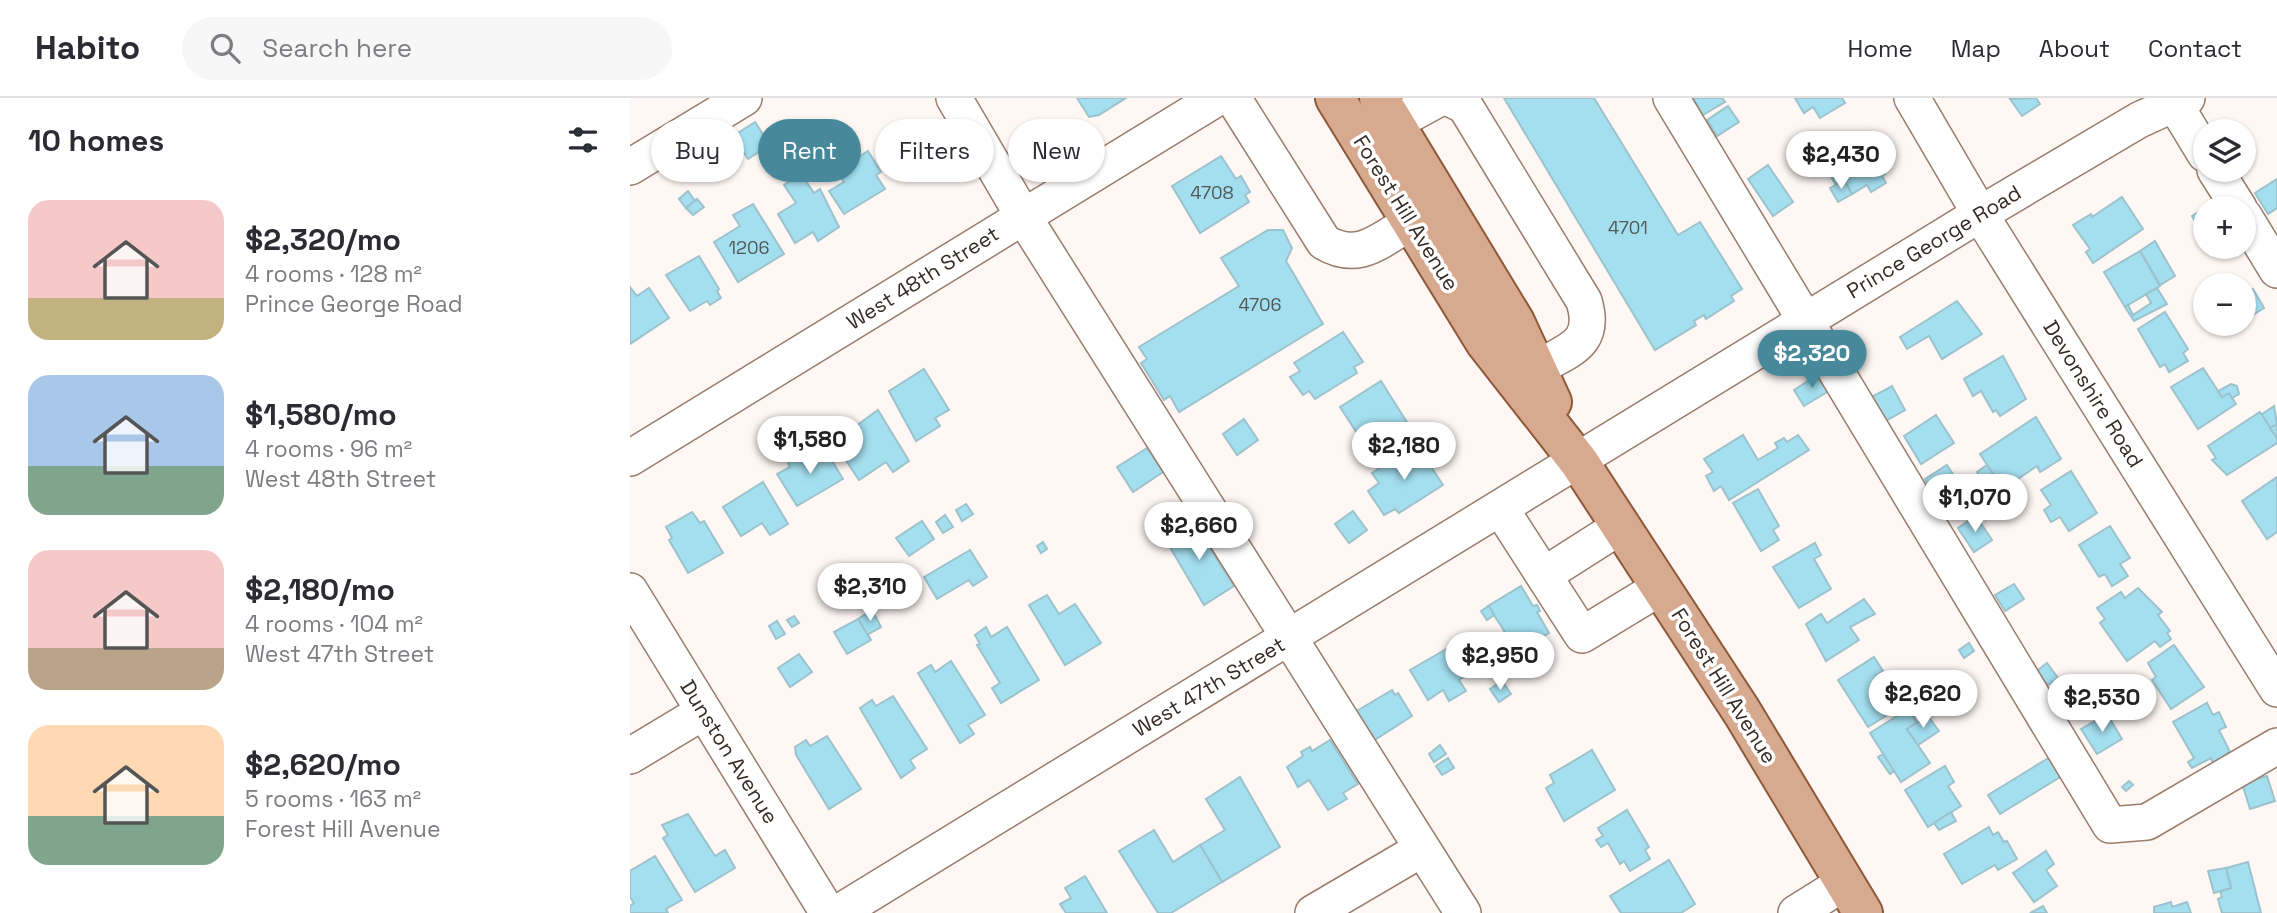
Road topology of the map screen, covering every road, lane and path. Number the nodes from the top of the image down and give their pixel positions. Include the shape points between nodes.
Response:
1 (744, 98) edge
2 (954, 98) edge
3 (1217, 98) edge
4 (1233, 98) edge
5 (1335, 98) edge
6 (1440, 98) edge
7 (1449, 98) edge
8 (1671, 98) edge
9 (1912, 98) edge
10 (2177, 100) edge
11 (1386, 110) edge
12 (2193, 131) edge
13 (630, 167) edge
14 (1980, 214) junction
15 (1023, 216) junction
16 (1411, 222) junction
17 (2256, 236) edge
18 (2277, 270) edge
19 (1807, 319) junction
20 (1536, 369) junction
21 (630, 458) edge
22 (1579, 461) junction
23 (1501, 509) junction
24 (1621, 526) junction
25 (1544, 575) junction
26 (1661, 587) junction
27 (630, 591) edge
28 (1288, 638) junction
29 (2277, 689) edge
30 (703, 712) junction
31 (2277, 746) edge
32 (630, 756) edge
33 (1422, 849) junction
34 (1854, 898) edge
35 (828, 913) edge
36 (838, 913) edge
37 (1313, 913) edge
38 (1463, 913) edge
39 (1796, 913) edge

1 - 13 street
2 - 15 street
3 - 15 street, West 48th Street
4 - 16 street via 1324,242 1341,253 1362,251
5 - 16 main road, Forest Hill Avenue
6 - 11 street
7 - 20 street via 1465,106 1584,301 1590,321 1586,335
8 - 19 street
9 - 14 street, Devonshire Road
10 - 12 street
10 - 14 street, Prince George Road
11 - 20 main road, Forest Hill Avenue via 1515,322
14 - 19 street, Prince George Road
14 - 29 street, Devonshire Road
15 - 21 street, West 48th Street
15 - 28 street
16 - 22 main road, Forest Hill Avenue via 1485,342
17 - 18 street
19 - 22 street, Prince George Road
19 - 31 street via 2110,825 2147,822
20 - 22 main road, Forest Hill Avenue
22 - 23 street, West 47th Street
22 - 24 main road, Forest Hill Avenue
23 - 25 street
23 - 28 street, West 47th Street
24 - 25 street
24 - 26 main road, Forest Hill Avenue
25 - 26 street via 1582,635
26 - 34 main road, Forest Hill Avenue
27 - 30 street, Dunston Avenue
28 - 33 street
28 - 36 street, West 47th Street
30 - 32 street
30 - 35 street, Dunston Avenue
33 - 37 street
33 - 38 street
34 - 39 street

